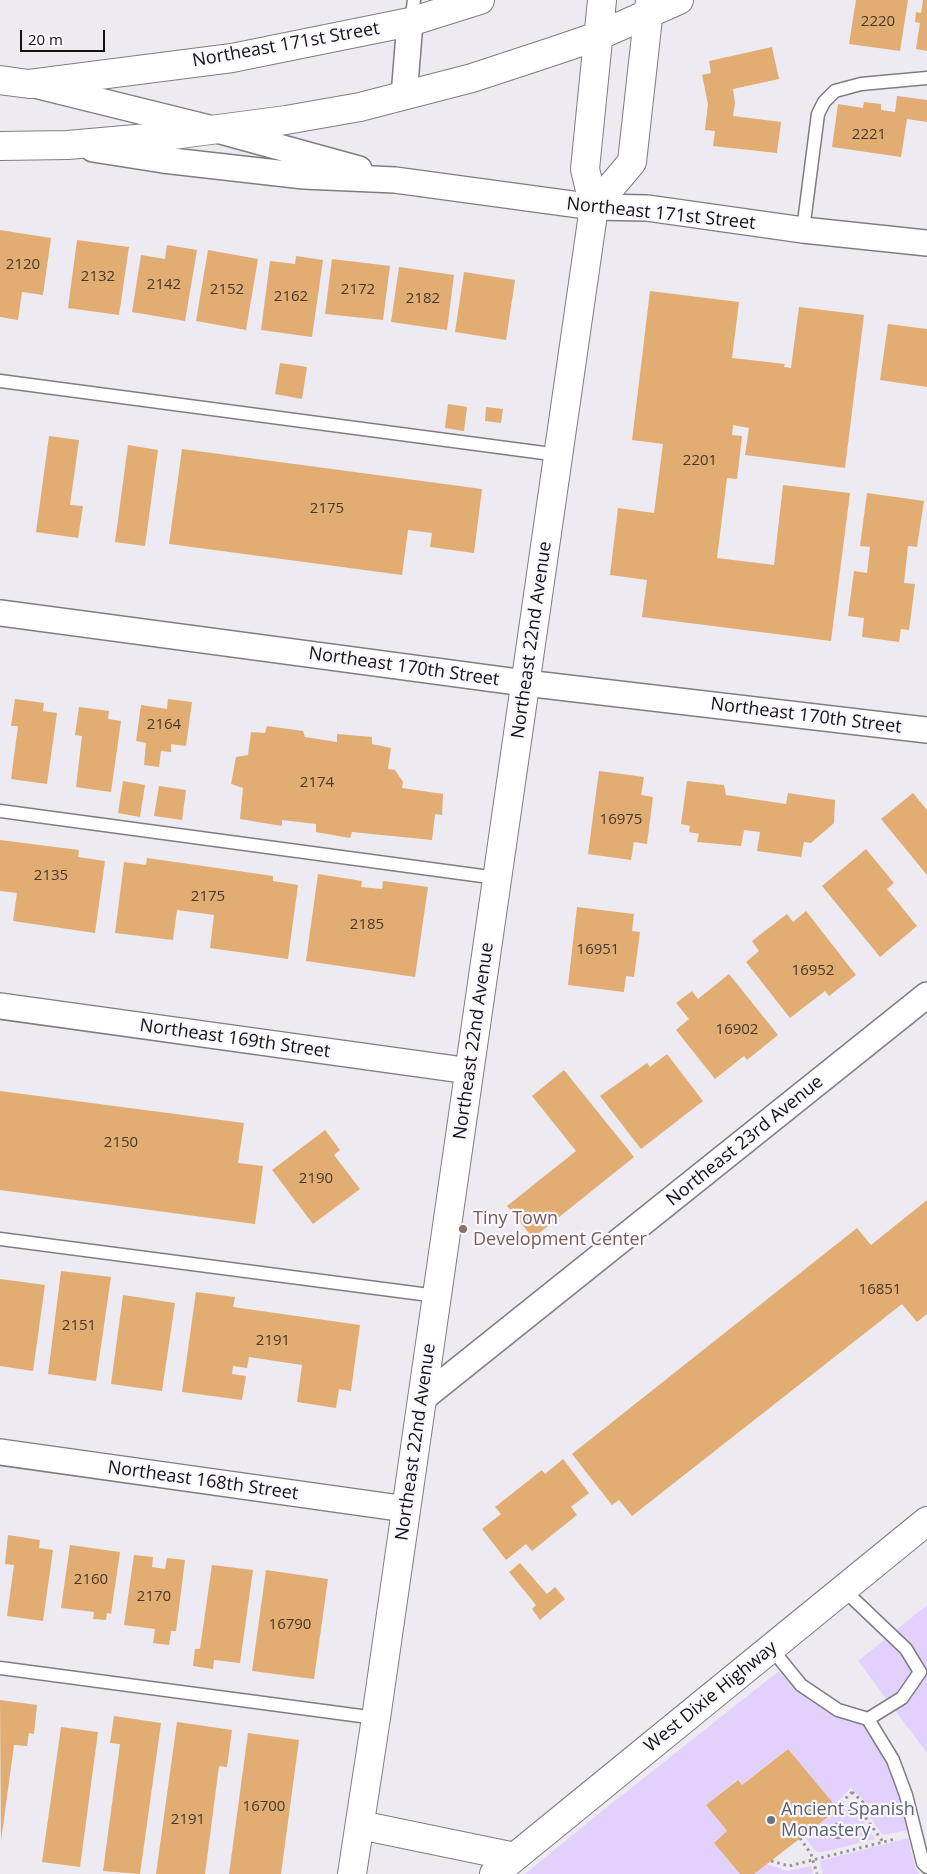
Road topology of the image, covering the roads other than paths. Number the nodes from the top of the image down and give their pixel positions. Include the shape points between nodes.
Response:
1 (480, 0) edge
2 (602, 0) edge
3 (679, 0) edge
4 (648, 7) edge
5 (412, 11) edge
6 (598, 36) junction
7 (927, 78) edge
8 (0, 80) edge
9 (29, 84) junction
10 (404, 96) junction
11 (217, 130) junction
12 (68, 145) junction
13 (0, 146) edge
14 (395, 180) junction
15 (594, 207) junction
16 (803, 230) junction
17 (927, 244) edge
18 (0, 382) edge
19 (559, 455) junction
20 (0, 613) edge
21 (525, 683) junction
22 (927, 730) edge
23 (0, 811) edge
24 (497, 878) junction
25 (927, 996) edge
26 (0, 1006) edge
27 (470, 1071) junction
28 (0, 1239) edge
29 (437, 1296) junction
30 (422, 1398) junction
31 (0, 1452) edge
32 (406, 1509) junction
33 (927, 1521) edge
34 (843, 1589) junction
35 (771, 1648) junction
36 (0, 1668) edge
37 (923, 1668) edge
38 (376, 1718) junction
39 (868, 1719) junction
40 (360, 1825) junction
41 (515, 1857) junction
42 (927, 1867) edge
43 (352, 1874) edge
44 (494, 1874) edge

1 - 5 street, Northeast 171st Street
2 - 6 street, Northeast 22nd Avenue
3 - 4 street, Northeast 171st Street
4 - 6 street, Northeast 171st Street
4 - 15 street via 632,162
5 - 9 street, Northeast 171st Street via 232,58
5 - 10 street
6 - 10 street, Northeast 171st Street via 472,78
6 - 15 street, Northeast 22nd Avenue via 585,169
7 - 16 lane via 862,84 836,91 824,102 818,114
8 - 9 street, Northeast 171st Street
9 - 11 street, Northeast 171st Street
10 - 11 street, Northeast 171st Street via 286,120
11 - 12 street, Northeast 171st Street
11 - 14 street, Northeast 171st Street
12 - 13 street, Northeast 171st Street
12 - 14 street, Northeast 171st Street via 294,175
14 - 15 street, Northeast 171st Street
15 - 16 street, Northeast 171st Street via 647,208
15 - 19 street, Northeast 22nd Avenue
16 - 17 street, Northeast 171st Street
18 - 19 lane
19 - 21 street, Northeast 22nd Avenue
20 - 21 street, Northeast 170th Street
21 - 22 street, Northeast 170th Street
21 - 24 street, Northeast 22nd Avenue
23 - 24 lane
24 - 27 street, Northeast 22nd Avenue
25 - 30 street, Northeast 23rd Avenue
26 - 27 street, Northeast 169th Street
27 - 29 street, Northeast 22nd Avenue
28 - 29 lane
29 - 30 street, Northeast 22nd Avenue
30 - 32 street, Northeast 22nd Avenue
31 - 32 street, Northeast 168th Street
32 - 38 street, Northeast 22nd Avenue
33 - 34 street, West Dixie Highway
34 - 35 street, West Dixie Highway
34 - 37 lane
35 - 39 lane via 801,1685 838,1710
35 - 41 street, West Dixie Highway
36 - 38 lane
37 - 39 lane via 902,1698
38 - 40 street, Northeast 22nd Avenue
39 - 42 lane via 893,1760 906,1795 923,1863
40 - 41 street
40 - 43 street, Northeast 22nd Avenue
41 - 44 street, West Dixie Highway

